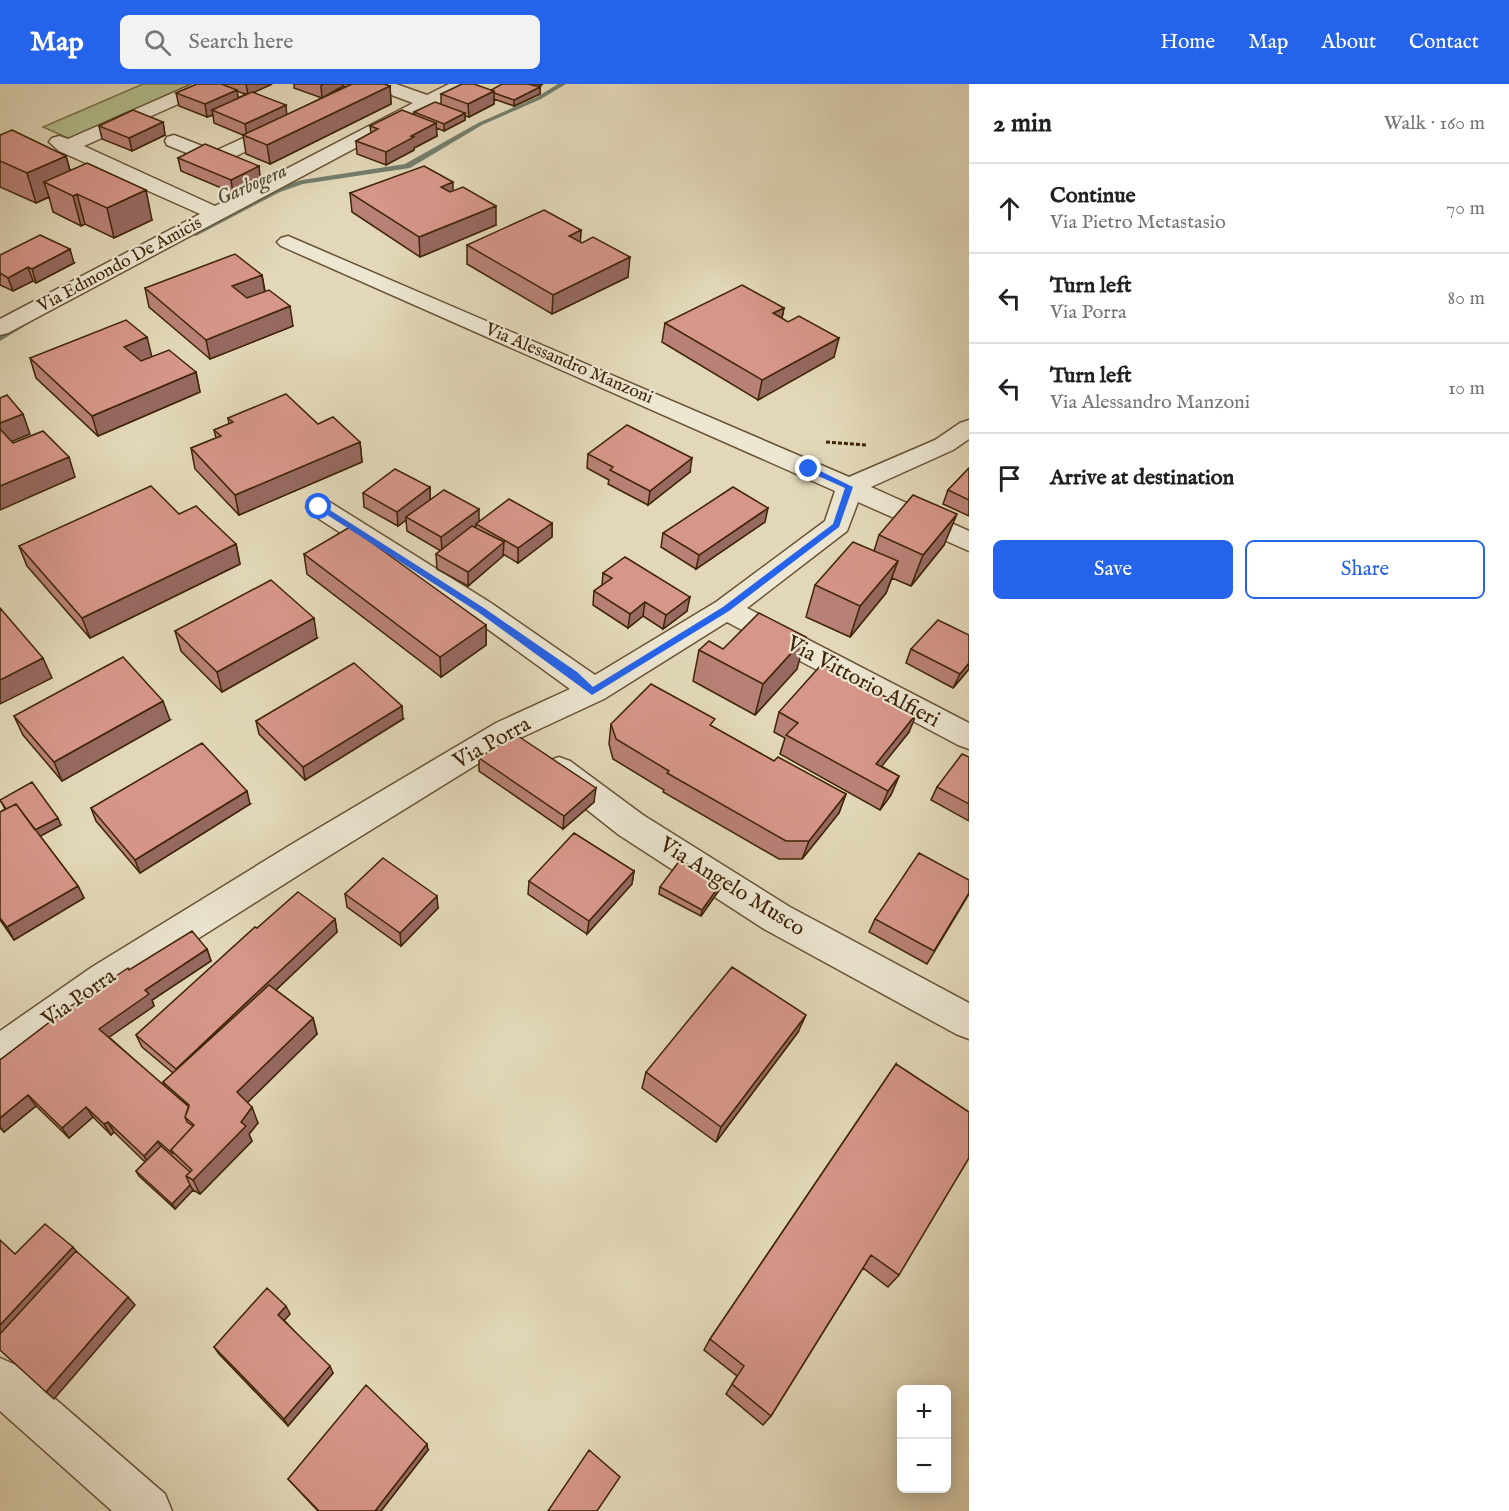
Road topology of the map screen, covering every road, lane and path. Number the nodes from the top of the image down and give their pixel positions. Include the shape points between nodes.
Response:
1 (208, 84) edge
2 (380, 84) edge
3 (462, 84) edge
4 (428, 102) junction
5 (298, 119) edge
6 (174, 141) dead end
7 (217, 158) junction
8 (275, 183) junction
9 (216, 214) junction
10 (288, 242) dead end
11 (0, 328) edge
12 (969, 428) edge
13 (849, 487) junction
14 (319, 507) dead end
15 (969, 542) edge
16 (726, 609) junction
17 (592, 691) junction
18 (507, 731) junction
19 (969, 737) edge
20 (969, 1022) edge
21 (0, 1053) edge
22 (0, 1382) edge
23 (148, 1511) edge

1 - 9 street via 62,144
2 - 4 street
3 - 4 street, Via Edmondo De Amicis
4 - 8 street, Via Edmondo De Amicis
5 - 7 street
6 - 7 street
7 - 8 street
8 - 9 street, Via Edmondo De Amicis
9 - 11 street, Via Edmondo De Amicis
10 - 13 street, Via Alessandro Manzoni
12 - 13 street via 944,445
13 - 15 street, Via Alessandro Manzoni
13 - 16 street, Via Porra via 837,525
14 - 17 street via 481,610
16 - 17 street, Via Porra
16 - 19 street, Via Vittorio Alfieri
17 - 18 street, Via Porra
18 - 20 street, Via Angelo Musco via 631,825 777,918
18 - 21 street, Via Porra via 105,978
22 - 23 street

